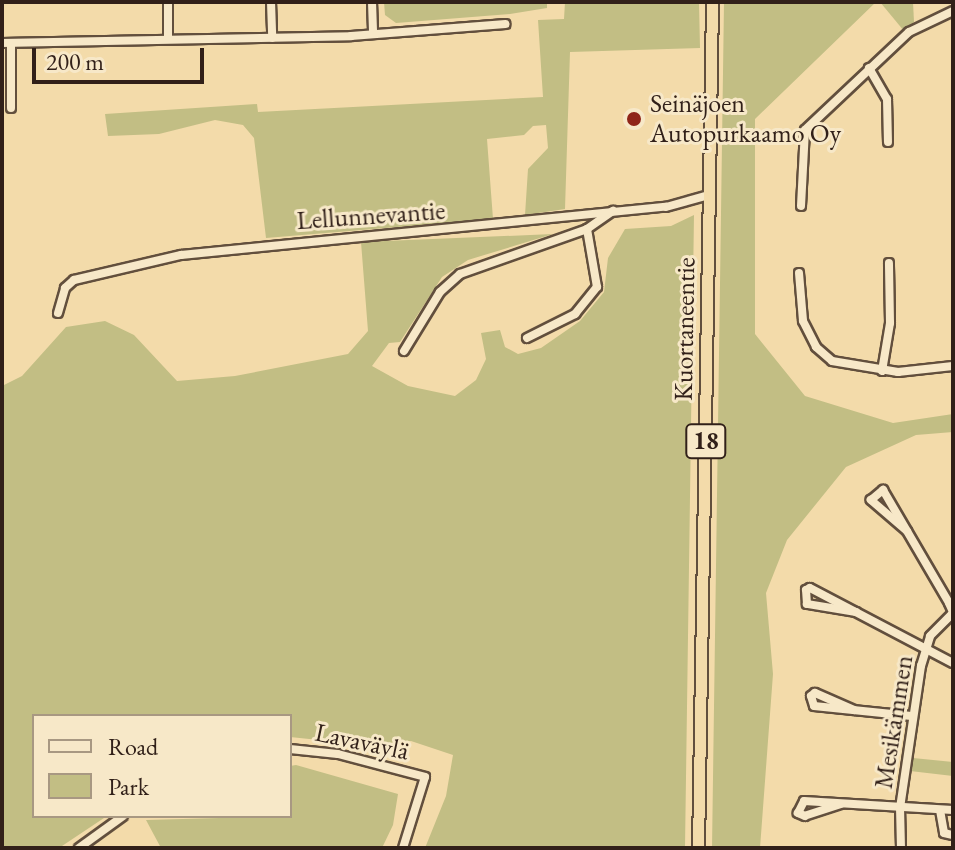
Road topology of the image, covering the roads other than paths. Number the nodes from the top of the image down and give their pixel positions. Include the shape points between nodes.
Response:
1 (168, 2) edge
2 (271, 2) edge
3 (372, 2) edge
4 (712, 2) edge
5 (953, 11) edge
6 (506, 24) dead end
7 (373, 34) junction
8 (272, 38) junction
9 (168, 39) junction
10 (6, 43) edge
11 (869, 68) junction
12 (11, 108) dead end
13 (888, 142) dead end
14 (709, 195) junction
15 (801, 206) dead end
16 (614, 210) junction
17 (587, 229) junction
18 (889, 263) dead end
19 (799, 273) dead end
20 (58, 313) dead end
21 (527, 338) dead end
22 (404, 351) dead end
23 (953, 366) edge
24 (882, 371) junction
25 (907, 531) junction
26 (856, 612) junction
27 (953, 613) edge
28 (926, 648) junction
29 (953, 663) edge
30 (854, 710) junction
31 (911, 716) junction
32 (292, 749) edge
33 (841, 804) dead end
34 (900, 808) junction
35 (940, 810) junction
36 (953, 810) edge
37 (120, 818) edge
38 (953, 835) edge
39 (79, 848) edge
40 (403, 848) edge
41 (698, 848) edge
42 (901, 848) edge

1 - 9 street
2 - 8 street
3 - 7 street
4 - 14 highway, Kuortaneentie / 18
5 - 11 street via 909,32
6 - 7 street
7 - 8 street
8 - 9 street
9 - 10 street
10 - 12 street
11 - 13 street via 887,99
11 - 15 street via 805,130
14 - 16 street, Lellunnevantie via 666,207
14 - 41 highway, Kuortaneentie / 18
16 - 17 street
16 - 20 street, Lellunnevantie via 181,255 74,280 65,288
17 - 21 street via 597,287 575,314
17 - 22 street via 460,274 440,292
18 - 24 street via 890,323
19 - 24 street via 803,321 816,347 840,364
23 - 24 street
25 - 25 street via 883,490 871,500
25 - 27 street
26 - 26 street via 810,588 806,590 807,604
26 - 28 street
27 - 28 street, Mesikämmen via 930,636
28 - 29 street
28 - 31 street, Mesikämmen
30 - 30 street via 814,706 811,696 815,693
30 - 31 street
31 - 34 street, Mesikämmen
32 - 40 street, Lavaväylä via 338,754 425,777
33 - 34 street
34 - 35 street
34 - 42 street, Mesikämmen
35 - 36 street
35 - 38 street via 944,833
37 - 39 street

